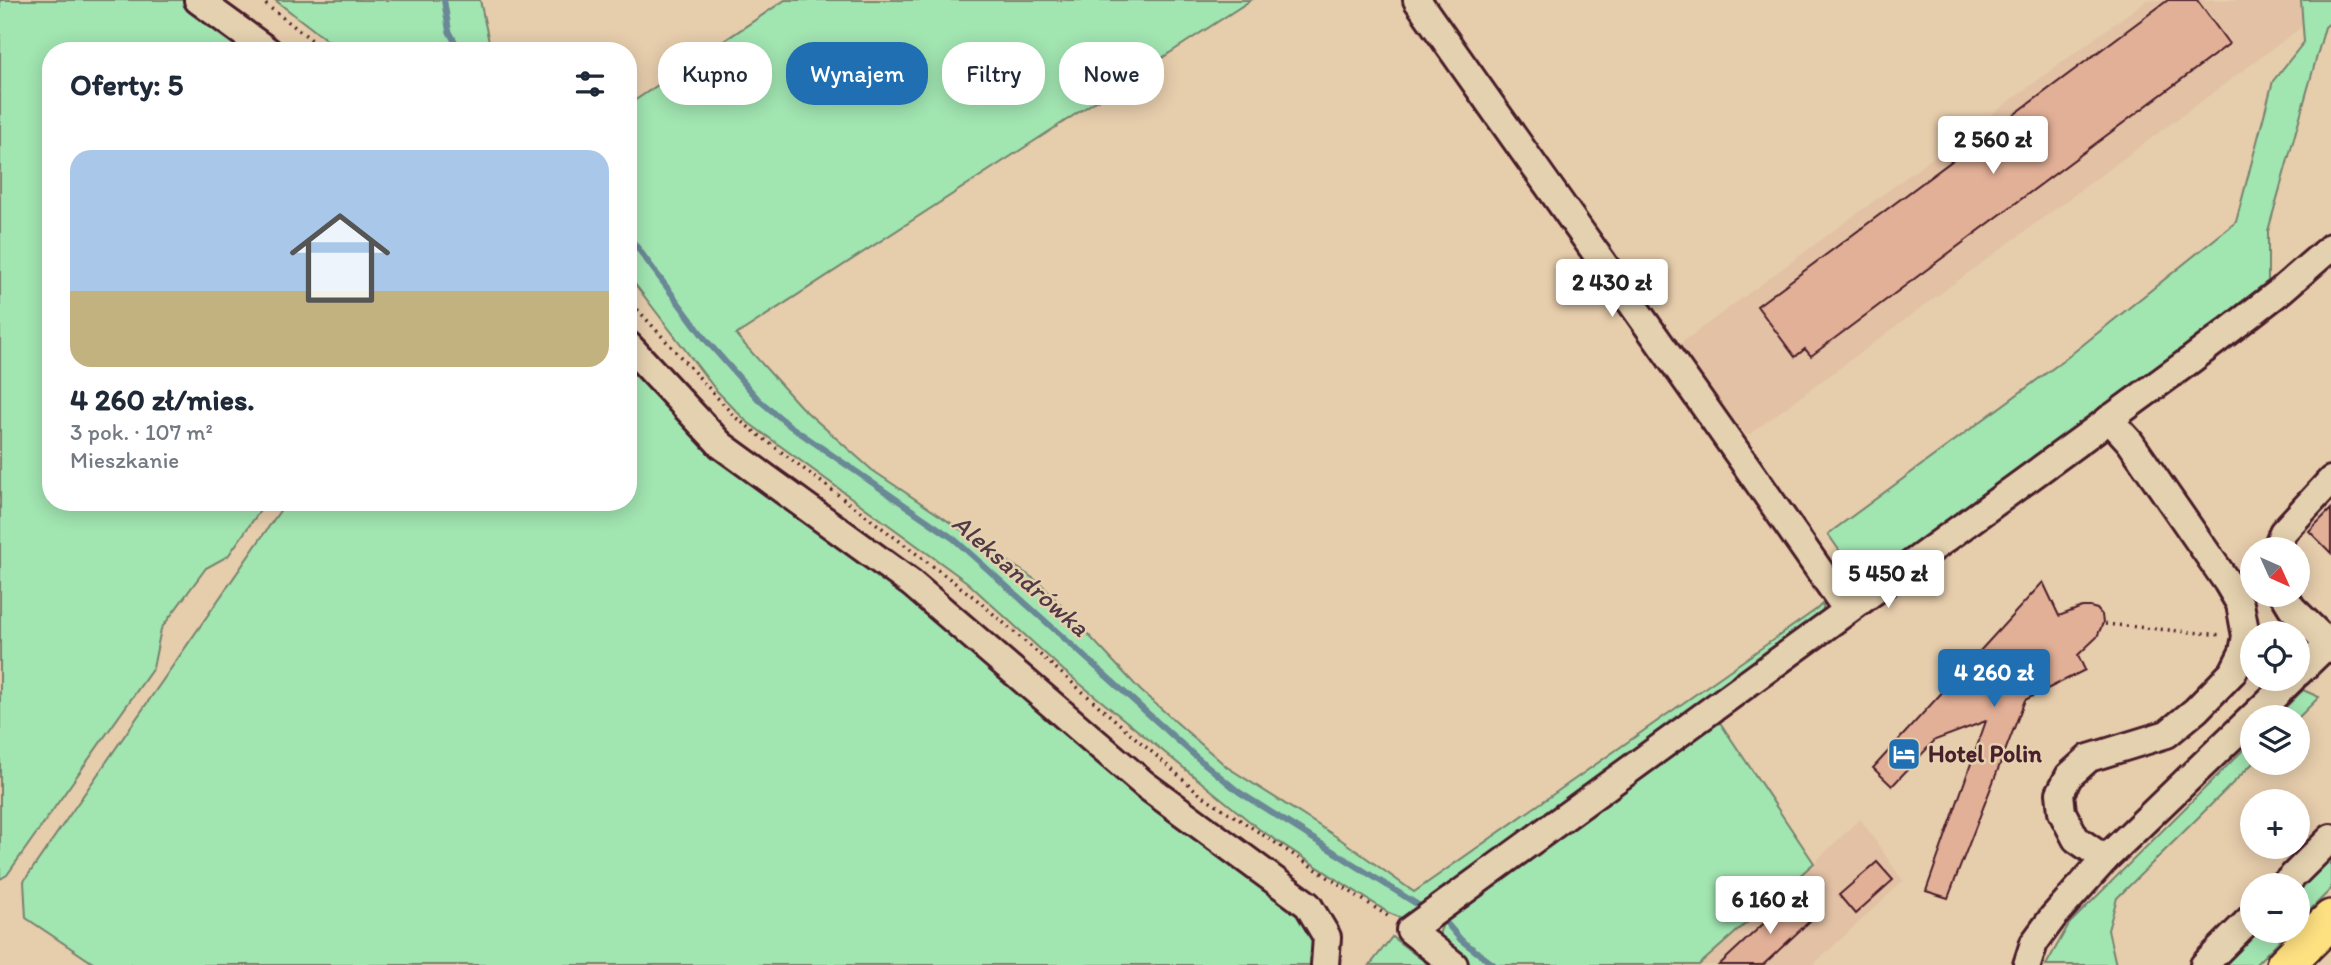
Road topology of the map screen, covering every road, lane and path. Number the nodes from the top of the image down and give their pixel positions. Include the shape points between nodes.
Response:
1 (198, 0) edge
2 (260, 0) edge
3 (1417, 0) edge
4 (256, 42) edge
5 (314, 42) edge
6 (2331, 247) edge
7 (637, 309) edge
8 (637, 355) edge
9 (2109, 419) junction
10 (2331, 480) edge
11 (2281, 537) edge
12 (2291, 607) edge
13 (1847, 610) junction
14 (2243, 621) edge
15 (2105, 624) dead end
16 (2240, 636) edge
17 (2330, 645) edge
18 (2240, 658) edge
19 (2310, 662) edge
20 (2280, 691) edge
21 (2331, 838) edge
22 (2105, 859) junction
23 (2296, 873) edge
24 (2331, 919) edge
25 (2240, 929) edge
26 (1410, 930) junction
27 (1325, 965) edge
28 (1454, 965) edge
29 (2027, 965) edge
30 (2204, 965) edge
31 (2285, 965) edge

1 - 4 street
2 - 5 path
3 - 13 street
6 - 9 street via 2278,293
7 - 26 path via 735,417 975,598 1200,794
8 - 27 street via 721,445 911,583 1144,784 1308,905 1327,937
9 - 13 street
9 - 14 street via 2130,442 2227,582 2240,604
10 - 11 street
12 - 17 street
13 - 26 street
15 - 16 path
17 - 19 street
18 - 22 street via 2233,672 2167,734 2089,758 2069,776 2060,793 2062,812 2076,839
20 - 22 street
21 - 23 street
22 - 29 street via 2053,917 2034,943
24 - 31 highway
25 - 30 street
26 - 28 street

